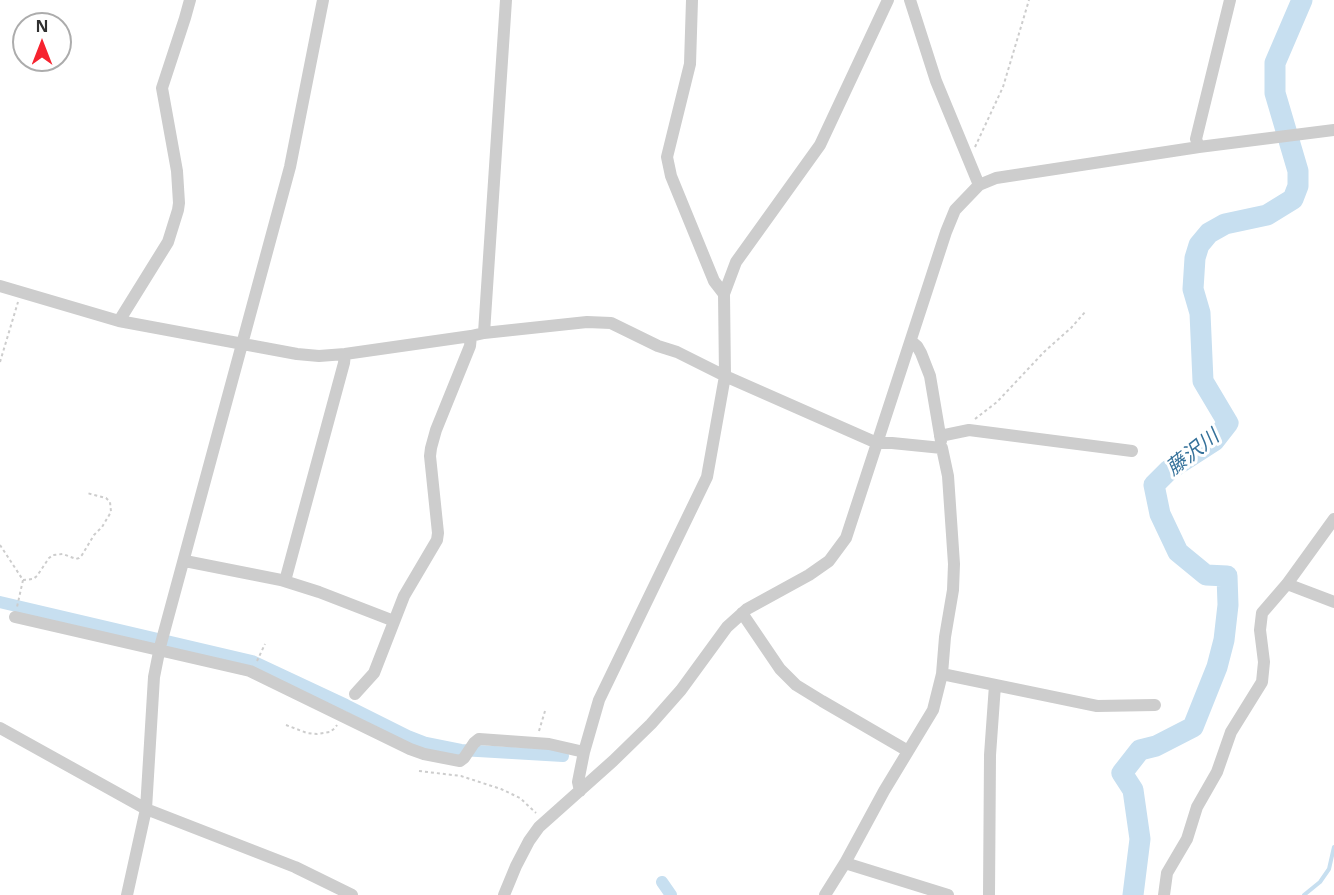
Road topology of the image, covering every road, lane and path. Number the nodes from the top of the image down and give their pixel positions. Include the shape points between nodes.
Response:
1 (190, 0) edge
2 (323, 0) edge
3 (506, 0) edge
4 (692, 0) edge
5 (888, 0) edge
6 (910, 0) edge
7 (1029, 0) edge
8 (1230, 0) edge
9 (1334, 129) edge
10 (1199, 147) junction
11 (968, 157) junction
12 (979, 185) junction
13 (0, 286) edge
14 (21, 293) junction
15 (724, 294) junction
16 (1086, 311) dead end
17 (119, 321) junction
18 (477, 334) junction
19 (911, 341) junction
20 (243, 344) junction
21 (345, 354) junction
22 (0, 362) edge
23 (725, 376) junction
24 (956, 432) junction
25 (941, 442) junction
26 (877, 443) junction
27 (1132, 451) dead end
28 (87, 493) dead end
29 (1334, 519) edge
30 (0, 545) edge
31 (184, 561) junction
32 (23, 580) junction
33 (285, 581) junction
34 (1287, 584) junction
35 (19, 598) dead end
36 (1334, 602) edge
37 (742, 613) junction
38 (15, 617) dead end
39 (394, 621) junction
40 (265, 644) dead end
41 (160, 648) junction
42 (259, 655) dead end
43 (942, 674) junction
44 (995, 685) junction
45 (355, 694) dead end
46 (1155, 705) dead end
47 (545, 711) dead end
48 (339, 714) junction
49 (286, 725) dead end
50 (0, 728) edge
51 (536, 742) junction
52 (908, 751) junction
53 (585, 752) junction
54 (419, 771) dead end
55 (580, 790) junction
56 (146, 810) junction
57 (545, 821) junction
58 (845, 863) junction
59 (127, 895) edge
60 (352, 895) edge
61 (504, 895) edge
62 (825, 895) edge
63 (948, 895) edge
64 (989, 895) edge
65 (1164, 895) edge

1 - 17 street via 162,88 177,171 178,210 168,242
2 - 20 street via 291,167
3 - 18 street
4 - 15 street via 690,64 667,157 714,281
5 - 15 street via 820,145 735,262
6 - 11 street via 936,81
7 - 11 path via 1003,87
8 - 10 street via 1196,139
9 - 10 street
10 - 12 street via 996,178
11 - 12 street
12 - 19 street via 955,210
13 - 14 street
14 - 17 street
14 - 22 path
15 - 23 street
16 - 24 path via 997,402
17 - 20 street
18 - 21 street
18 - 23 street via 611,323
18 - 39 street via 430,448 437,540
19 - 25 street via 921,353 930,376
19 - 26 street
20 - 21 street via 297,354
20 - 31 street
21 - 33 street
23 - 26 street
23 - 53 street via 707,477 599,700
24 - 25 street
24 - 27 street via 969,430
25 - 26 street
25 - 43 street via 948,476 954,564
26 - 37 street via 846,538 829,561
28 - 32 path via 106,498 111,512 82,555 53,555 37,576
29 - 34 street
30 - 32 path
31 - 33 street
31 - 41 street
32 - 35 path
33 - 39 street
34 - 36 street
34 - 65 street via 1262,613 1262,682 1231,732 1187,839 1167,873
37 - 52 street via 780,669 796,685
37 - 55 street via 651,724
38 - 41 street
39 - 45 street via 374,673
40 - 42 path
41 - 48 street via 250,671
41 - 56 street via 152,695
43 - 44 street
43 - 52 street via 933,711
44 - 46 street via 1087,704
44 - 64 street
47 - 51 path
48 - 49 path via 335,728 326,733 307,733
48 - 51 street via 410,749 457,760 464,758 477,739
50 - 56 street
51 - 53 street
52 - 58 street
53 - 55 street via 578,782
54 - 57 path via 460,776 514,794
55 - 57 street
56 - 59 street
56 - 60 street via 295,867
57 - 61 street via 529,841
58 - 62 street
58 - 63 street

